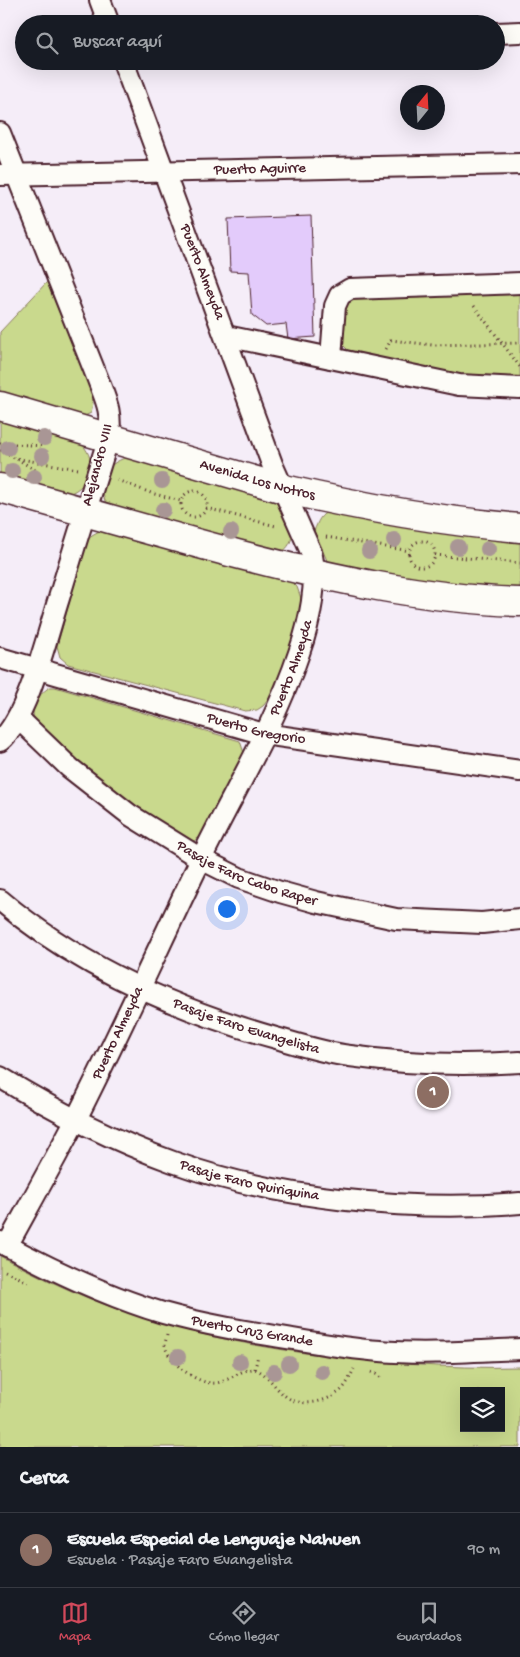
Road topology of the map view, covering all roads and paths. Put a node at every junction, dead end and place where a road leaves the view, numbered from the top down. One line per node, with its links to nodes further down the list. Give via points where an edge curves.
1 (100, 0): 2 (street)
2 (106, 15)
3 (520, 32): 4 (street)
4 (505, 33)
5 (126, 70): 8 (street, Puerto Almeyda)
6 (0, 133): 9 (street, Alejandro VIII)
7 (520, 164): 8 (street, Puerto Aguirre)
8 (164, 172): 9 (street, Puerto Aguirre); 12 (street, Puerto Almeyda)
9 (8, 175): 20 (street, Alejandro VIII, via 109,410)
10 (520, 283): 11 (street)
11 (459, 286): 14 (path); 15 (street, via 350,289 340,295 335,306)
12 (226, 336): 15 (street); 22 (street, Puerto Almeyda, via 272,464)
13 (520, 343): 14 (path)
14 (502, 344): 16 (path, via 432,345 391,340); 17 (path)
15 (331, 358): 16 (street)
16 (374, 368): 18 (street, via 459,385)
17 (520, 368)
18 (520, 388)
19 (0, 406): 20 (main road, Avenida Los Notros)
20 (108, 437): 22 (main road, Avenida Los Notros); 24 (street, Alejandro VIII)
21 (0, 488): 24 (main road)
22 (284, 488): 25 (main road, Avenida Los Notros, via 410,514); 28 (street, Puerto Almeyda, via 311,552)
23 (187, 493): 23 (path, via 181,501 182,511 191,517 203,514 205,498 196,491)
24 (85, 512): 28 (main road); 31 (street, Alejandro VIII)
25 (520, 528)
26 (435, 555): 26 (path, via 432,546 423,541 411,547 409,556 416,566 424,567 433,562); 27 (path)
27 (520, 563)
28 (314, 574): 29 (main road, via 460,598); 33 (street, Puerto Almeyda, via 300,652)
29 (520, 602)
30 (0, 658): 31 (street, Puerto Gregorio)
31 (37, 668): 32 (street, Alejandro VIII); 33 (street, Puerto Gregorio)
32 (18, 718): 34 (street, Alejandro VIII); 36 (street, Pasaje Faro Cabo Raper, via 97,790)
33 (264, 734): 35 (street, Puerto Gregorio); 36 (street, Puerto Almeyda)
34 (0, 741)
35 (520, 770)
36 (201, 859): 38 (street, Pasaje Faro Cabo Raper, via 239,878 280,892 387,917 482,923); 39 (street, Puerto Almeyda)
37 (0, 900): 39 (street, Pasaje Faro Evangelista, via 41,932)
38 (520, 919)
39 (139, 988): 40 (street, Pasaje Faro Evangelista, via 219,1021 348,1056 443,1064); 42 (street, Puerto Almeyda)
40 (520, 1062)
41 (0, 1077): 42 (street, Pasaje Faro Quiriquina)
42 (75, 1120): 43 (street, Pasaje Faro Quiriquina, via 174,1162 226,1178 279,1189 390,1203); 44 (street, Puerto Almeyda)
43 (520, 1203)
44 (4, 1244): 45 (street, Puerto Cruz Grande, via 98,1289)
45 (171, 1315): 46 (street, Puerto Cruz Grande, via 261,1334); 46 (path, via 166,1347 176,1364 195,1379 214,1383 244,1370 255,1369 285,1396 297,1402 325,1400 339,1392)
46 (362, 1349): 47 (street, Puerto Cruz Grande, via 443,1353)
47 (520, 1349)

